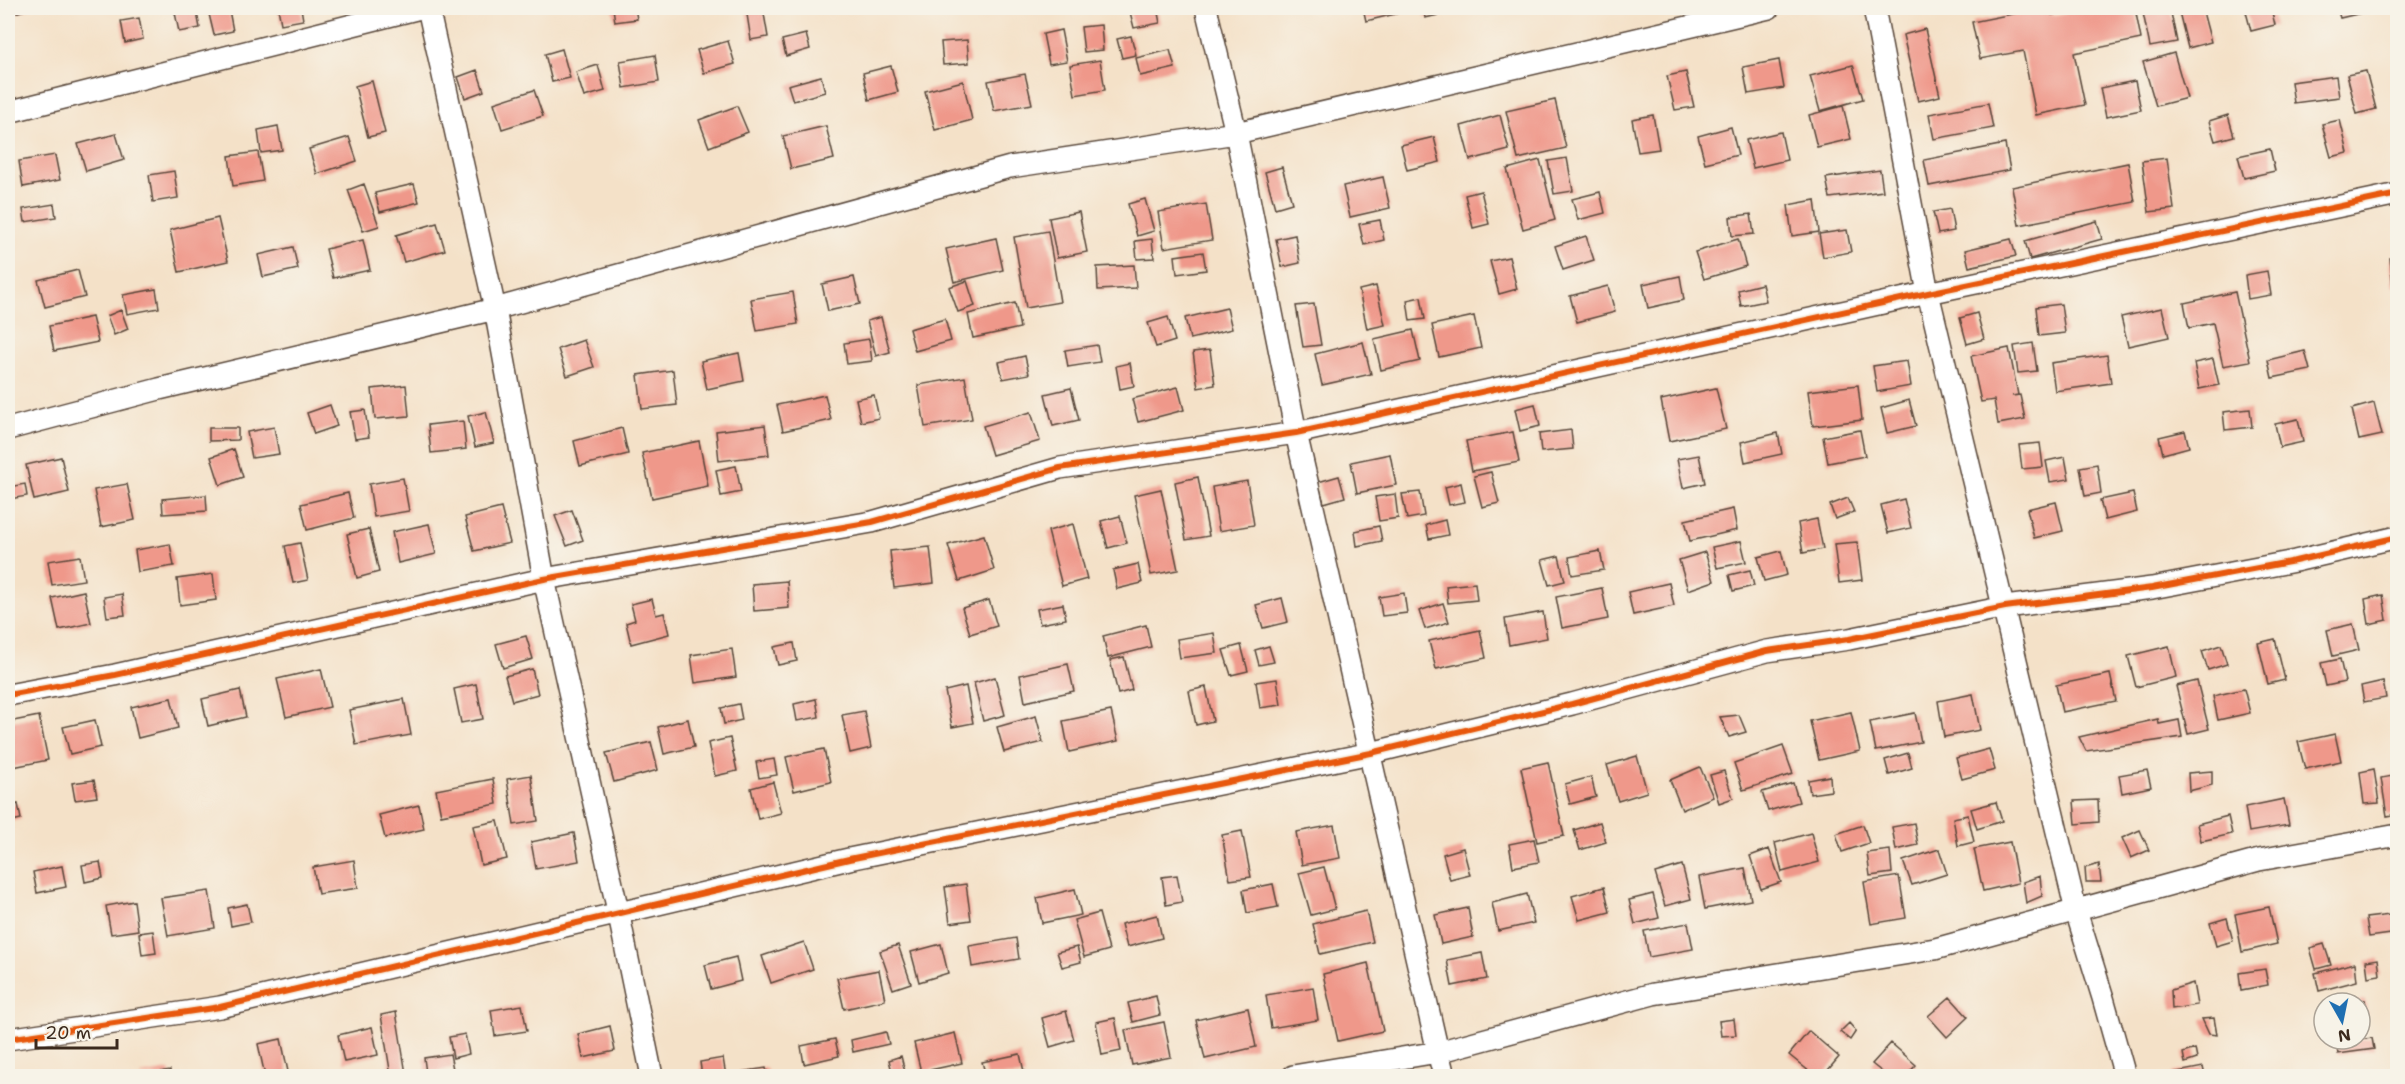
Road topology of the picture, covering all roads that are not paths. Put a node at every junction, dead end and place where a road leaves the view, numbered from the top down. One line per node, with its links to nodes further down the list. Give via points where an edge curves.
1 (420, 8): 6 (street)
2 (428, 8): 10 (street)
3 (1206, 8): 7 (street)
4 (1769, 8): 7 (street)
5 (1874, 8): 9 (street)
6 (8, 112)
7 (1236, 133): 10 (street, via 1010,167); 12 (street)
8 (2397, 194): 9 (street)
9 (1929, 293): 12 (street); 15 (street)
10 (495, 309): 11 (street); 14 (street)
11 (8, 429)
12 (1296, 434): 14 (street, via 1060,468 872,522); 17 (street)
13 (2397, 537): 15 (street, via 2152,588)
14 (544, 579): 16 (street, via 115,675); 19 (street)
15 (2005, 607): 17 (street, via 1849,639 1767,651); 20 (street)
16 (8, 695)
17 (1371, 753): 19 (street, via 849,859); 22 (street)
18 (2397, 835): 20 (street, via 2259,860)
19 (618, 911): 21 (street, via 220,1006); 23 (street)
20 (2076, 911): 22 (street, via 1935,949 1653,994); 26 (street)
21 (8, 1039)
22 (1438, 1052): 24 (street); 25 (street)
23 (652, 1077)
24 (1293, 1077)
25 (1444, 1077)
26 (2125, 1077)

